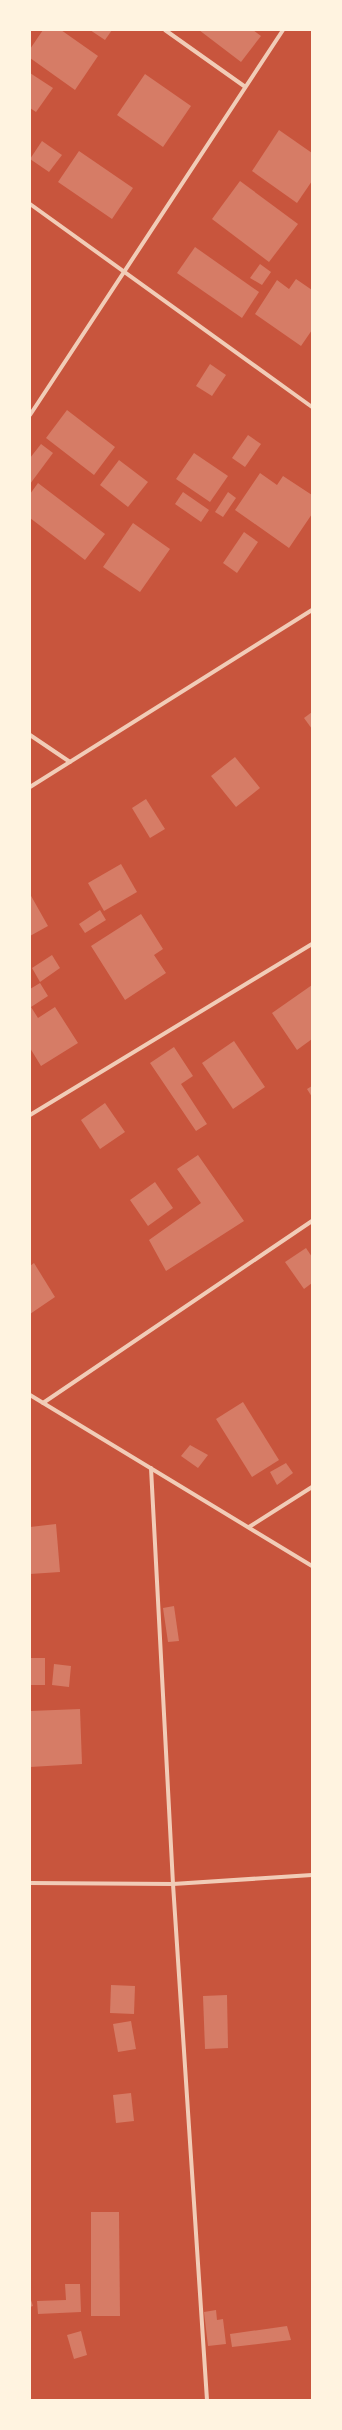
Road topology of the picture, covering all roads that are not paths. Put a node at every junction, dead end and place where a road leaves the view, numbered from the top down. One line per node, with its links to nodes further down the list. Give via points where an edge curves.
1 (165, 30): 3 (street)
2 (283, 30): 3 (street)
3 (244, 86): 5 (street)
4 (30, 204): 5 (street)
5 (124, 272): 6 (street); 7 (street)
6 (312, 407)
7 (30, 415)
8 (312, 610): 10 (street)
9 (30, 735): 10 (street)
10 (70, 762): 11 (street)
11 (30, 787)
12 (312, 944): 13 (street)
13 (30, 1115)
14 (312, 1221): 16 (street)
15 (30, 1395): 16 (street)
16 (43, 1402): 17 (street)
17 (151, 1468): 19 (street); 23 (street)
18 (312, 1487): 19 (street)
19 (249, 1527): 20 (street)
20 (312, 1566)
21 (312, 1875): 23 (street)
22 (30, 1883): 23 (street)
23 (173, 1884): 24 (street)
24 (208, 2400)

